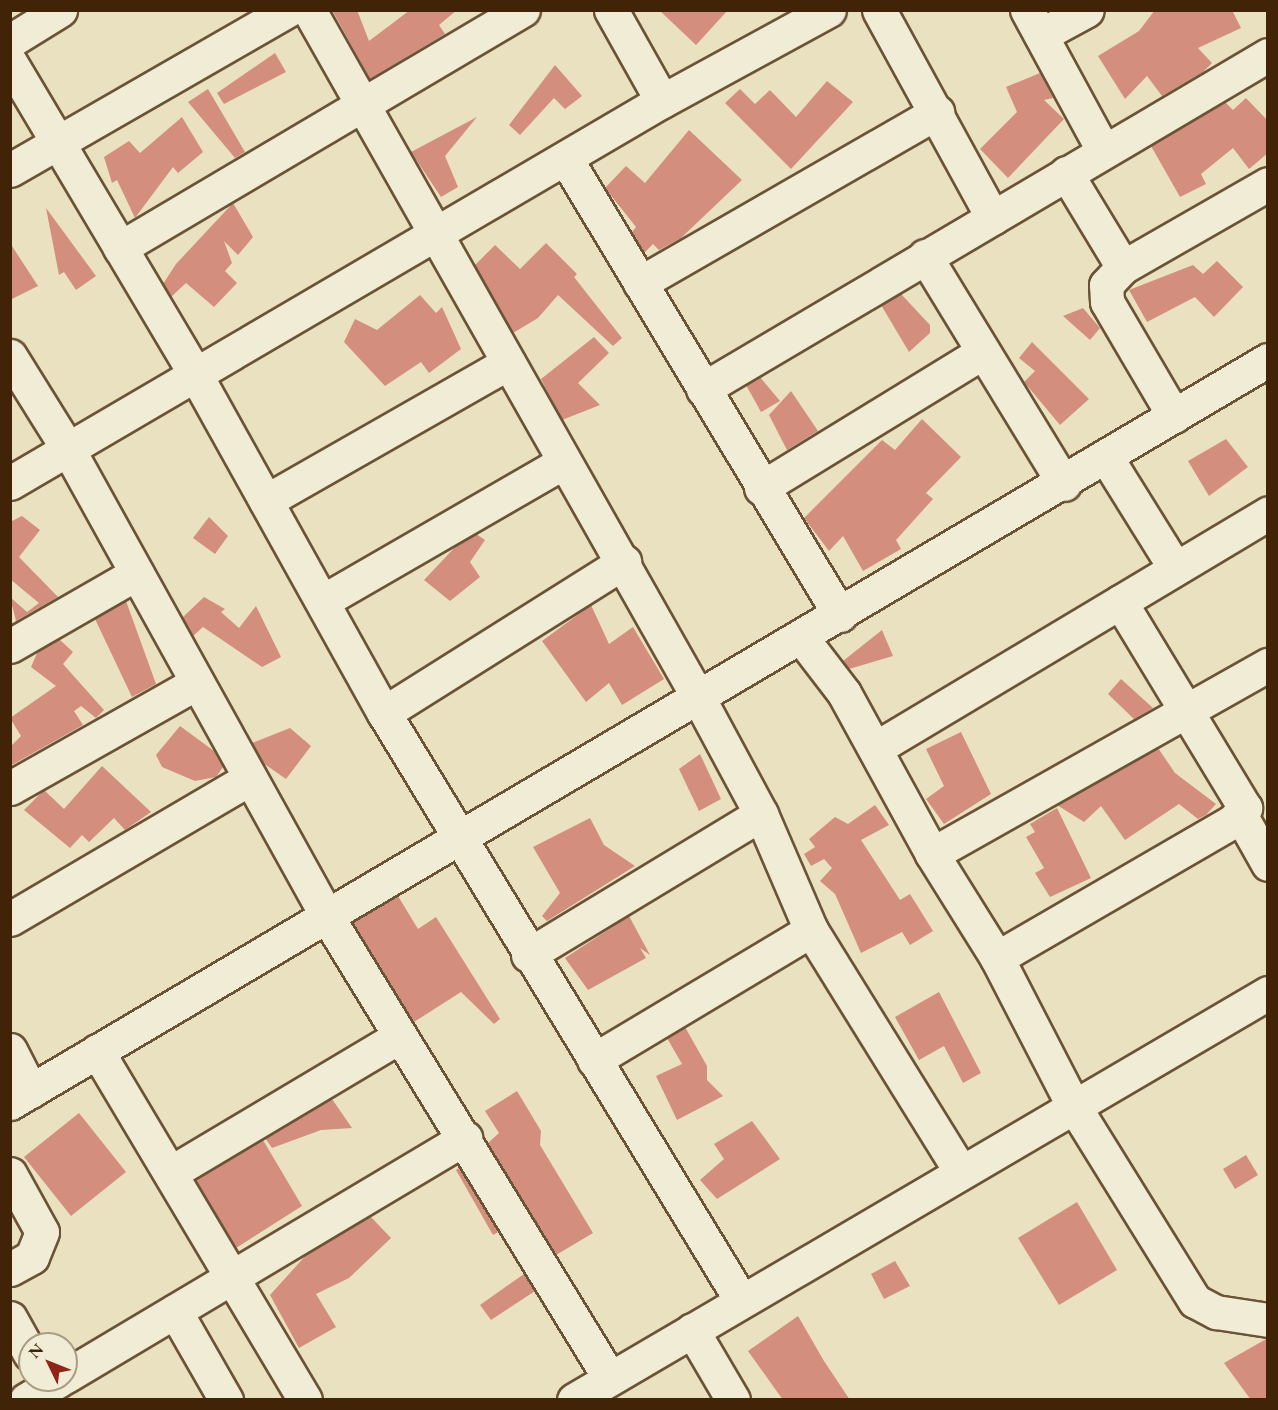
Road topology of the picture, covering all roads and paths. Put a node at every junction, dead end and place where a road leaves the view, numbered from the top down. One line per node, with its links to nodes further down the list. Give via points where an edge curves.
1 (60, 10): 11 (street)
2 (288, 10): 17 (street)
3 (309, 10): 15 (street)
4 (523, 10): 15 (street)
5 (612, 10): 14 (street)
6 (829, 10): 9 (street)
7 (879, 10): 16 (street)
8 (1087, 10): 10 (street)
9 (786, 21): 14 (street)
10 (1034, 23): 18 (street)
11 (10, 41)
12 (1268, 56): 18 (street)
13 (10, 62): 17 (street)
14 (662, 101): 19 (street)
15 (364, 103): 24 (street); 25 (street)
16 (938, 112): 23 (street); 28 (street)
17 (57, 142): 20 (street); 25 (street)
18 (1103, 150): 21 (street)
19 (566, 159): 24 (street); 28 (street)
20 (10, 170)
21 (1066, 173): 23 (street); 27 (street)
22 (1268, 184): 27 (street)
23 (993, 218): 26 (street)
24 (436, 233): 31 (street); 32 (street)
25 (120, 248): 32 (street)
26 (925, 256): 29 (street); 34 (street)
27 (1123, 267): 35 (street, via 1106,285 1107,302)
28 (640, 283): 34 (street)
29 (983, 352): 40 (street); 41 (street)
30 (10, 356): 36 (street)
31 (508, 363): 38 (street); 42 (street)
32 (194, 372): 36 (street); 42 (street)
33 (1263, 372): 35 (street)
34 (702, 389): 41 (street)
35 (1174, 416): 37 (street)
36 (68, 449): 39 (street); 46 (street)
37 (1106, 457): 40 (street); 45 (street)
38 (564, 462): 44 (street); 47 (street)
39 (10, 483)
40 (1064, 484): 49 (street)
41 (760, 488): 49 (street)
42 (266, 501): 47 (street)
43 (1268, 513): 45 (street)
44 (624, 562): 54 (street); 56 (street)
45 (1174, 568): 48 (street)
46 (137, 573): 51 (street); 53 (street)
47 (323, 601): 56 (street)
48 (1120, 602): 55 (street); 57 (street)
49 (840, 615): 50 (street)
50 (801, 637): 54 (street); 57 (street)
51 (10, 646)
52 (1268, 665): 55 (street)
53 (196, 683): 58 (street); 59 (street)
54 (698, 697): 60 (street); 62 (street)
55 (1183, 712): 61 (street, via 1244,800); 63 (street)
56 (384, 713): 62 (street)
57 (876, 748): 63 (street)
58 (249, 779): 65 (street); 66 (street)
59 (10, 788)
60 (761, 814): 67 (street); 68 (street)
61 (1241, 816): 64 (street); 69 (street)
62 (460, 839): 65 (street); 68 (street)
63 (932, 854): 69 (street)
64 (1268, 864)
65 (328, 918): 71 (street); 73 (street)
66 (10, 919)
67 (811, 930): 74 (street); 78 (street)
68 (528, 955): 74 (street)
69 (997, 958): 76 (street)
70 (1268, 993): 76 (street)
71 (400, 1036): 77 (street); 79 (street)
72 (10, 1050): 75 (street)
73 (97, 1051): 75 (street); 79 (street)
74 (594, 1060): 83 (street)
75 (21, 1097)
76 (1072, 1103): 78 (street); 86 (street, via 1195,1301 1216,1312)
77 (465, 1138): 82 (street); 90 (street)
78 (959, 1169): 83 (street)
79 (172, 1172): 82 (street)
80 (10, 1174): 81 (street, via 42,1232 32,1257)
81 (10, 1269)
82 (234, 1278): 84 (street); 92 (street)
83 (741, 1300): 87 (street)
84 (175, 1311): 89 (street); 91 (street)
85 (10, 1318): 88 (street)
86 (1268, 1320)
87 (692, 1330): 90 (street); 94 (street)
88 (18, 1332)
89 (78, 1370)
90 (609, 1377): 93 (street)
91 (226, 1400)
92 (305, 1400)
93 (574, 1400)
94 (733, 1400)

